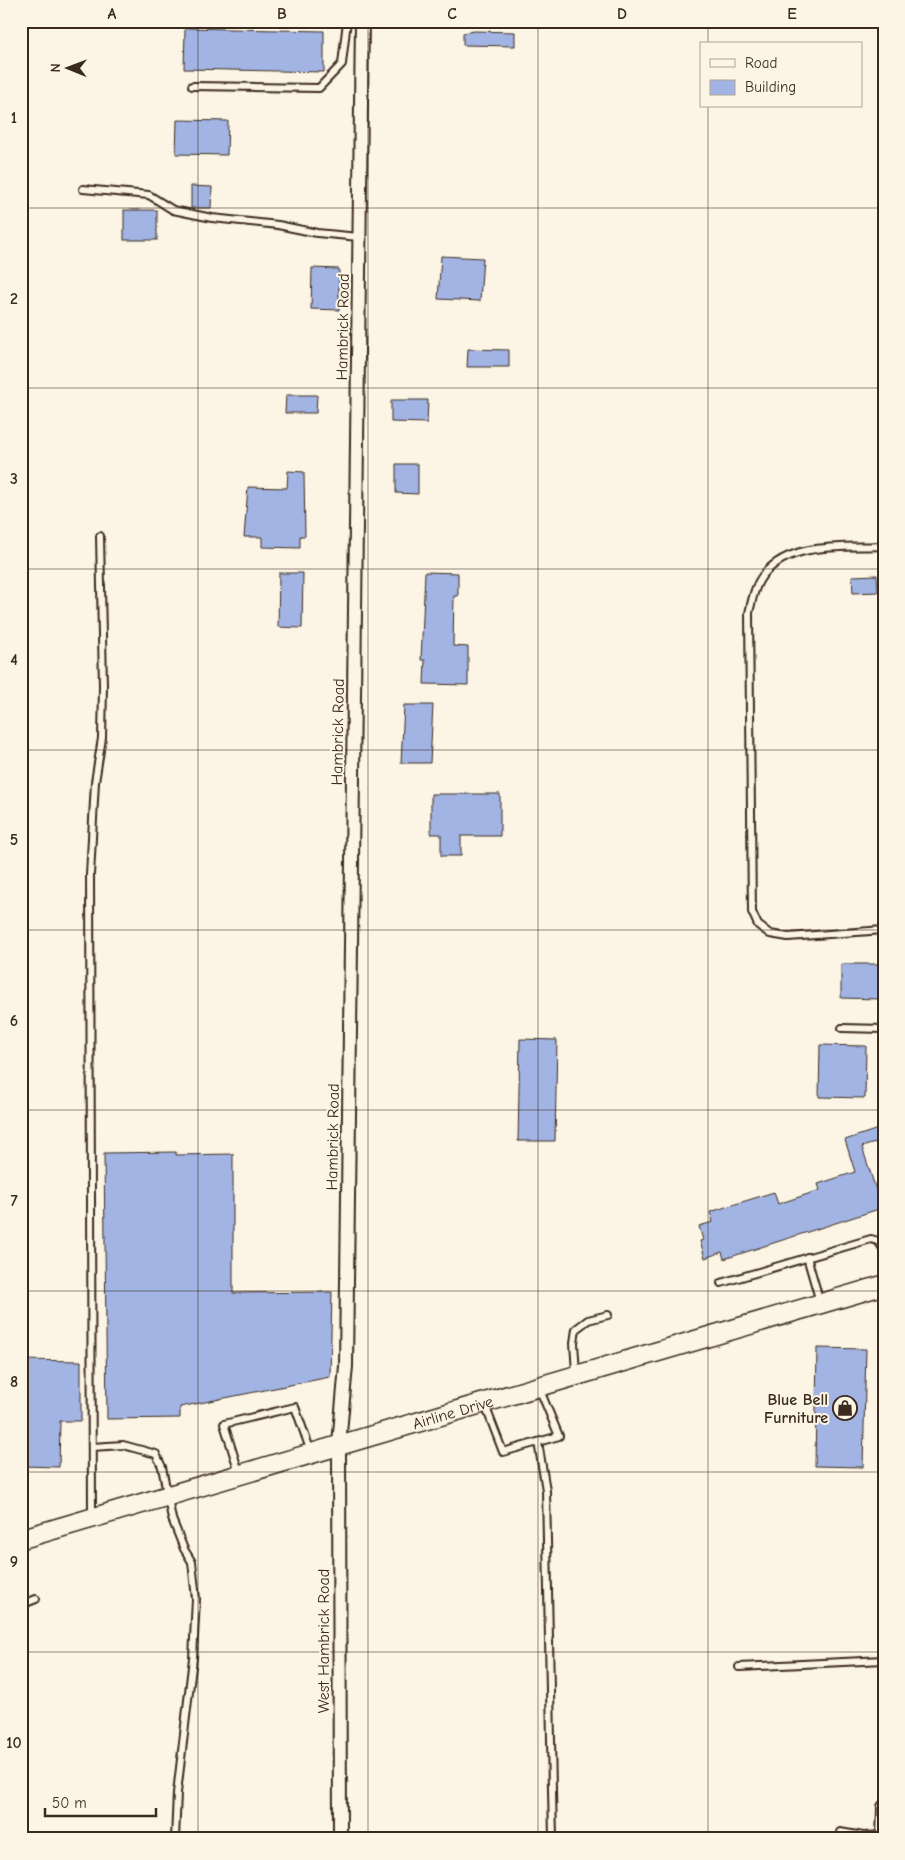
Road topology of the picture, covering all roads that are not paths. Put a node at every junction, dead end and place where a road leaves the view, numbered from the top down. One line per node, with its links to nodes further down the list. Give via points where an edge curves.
1 (348, 21): 3 (lane, via 342,64 319,88)
2 (362, 21): 5 (street, Hambrick Road)
3 (192, 86)
4 (83, 189): 5 (lane, via 149,195 173,210 212,218)
5 (359, 237): 21 (street, Hambrick Road, via 346,1366)
6 (100, 536): 22 (lane, via 102,738 95,782 90,875)
7 (884, 546): 8 (lane, via 794,553 763,574 749,613 752,912 758,925 770,934 788,937)
8 (884, 930)
9 (842, 1028): 10 (lane)
10 (884, 1029)
11 (884, 1250): 12 (lane, via 878,1241 871,1239)
12 (807, 1257): 13 (lane); 15 (lane)
13 (721, 1283)
14 (884, 1285): 15 (main road, Airline Drive)
15 (820, 1303): 17 (main road, Airline Drive)
16 (608, 1315): 17 (lane, via 588,1320 576,1328)
17 (576, 1374): 18 (main road, Airline Drive)
18 (538, 1385): 19 (main road, Airline Drive); 20 (lane, via 559,1436)
19 (484, 1401): 20 (lane, via 503,1452); 21 (main road, Airline Drive)
20 (538, 1442): 37 (lane, via 546,1490)
21 (339, 1444): 23 (main road, Airline Drive); 36 (street, West Hambrick Road)
22 (92, 1447): 25 (lane, via 123,1445 156,1454 162,1467); 26 (lane)
23 (311, 1452): 24 (main road, Airline Drive); 24 (lane, via 295,1407 224,1424)
24 (240, 1473): 25 (main road, Airline Drive)
25 (166, 1495): 26 (main road, Airline Drive); 35 (lane, via 172,1519 192,1562 196,1599)
26 (92, 1517): 27 (main road, Airline Drive)
27 (21, 1539)
28 (36, 1600): 29 (lane)
29 (21, 1605)
30 (884, 1660): 31 (lane)
31 (739, 1667)
32 (884, 1807): 34 (street)
33 (840, 1832): 34 (lane)
34 (883, 1836)
35 (175, 1839)
36 (340, 1839)
37 (553, 1839)

